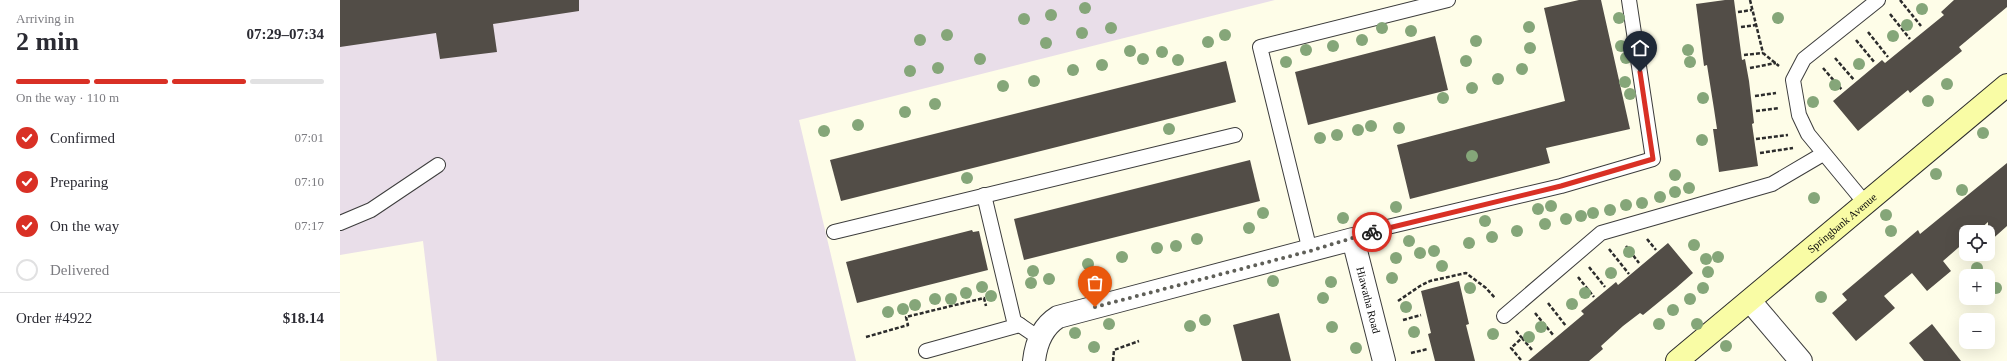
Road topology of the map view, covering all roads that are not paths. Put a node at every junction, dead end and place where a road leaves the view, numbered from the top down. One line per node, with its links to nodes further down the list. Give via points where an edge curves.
1 (1448, 0): 13 (lane, via 1260,47)
2 (1629, 0): 12 (lane, via 1653,159 1561,186 1380,229)
3 (1878, 0): 6 (lane, via 1804,59 1794,80 1799,115)
4 (2007, 85): 9 (main road, Springbank Avenue)
5 (1235, 135): 8 (lane)
6 (1820, 150): 9 (lane); 15 (lane, via 1772,184 1601,232)
7 (438, 165): 10 (lane, via 371,210)
8 (984, 195): 11 (lane); 16 (lane, via 1014,320)
9 (1864, 203): 14 (main road, Springbank Avenue)
10 (340, 223)
11 (834, 232)
12 (1353, 239): 13 (street); 20 (street, Hiawatha Road)
13 (1310, 251): 17 (street, via 1064,315 1051,321)
14 (1750, 301): 21 (main road, Springbank Avenue); 22 (street)
15 (1506, 314)
16 (1020, 324): 17 (lane); 18 (lane)
17 (1039, 338): 19 (street)
18 (926, 350)
19 (1034, 361)
20 (1384, 361)
21 (1677, 361)
22 (1801, 361)

